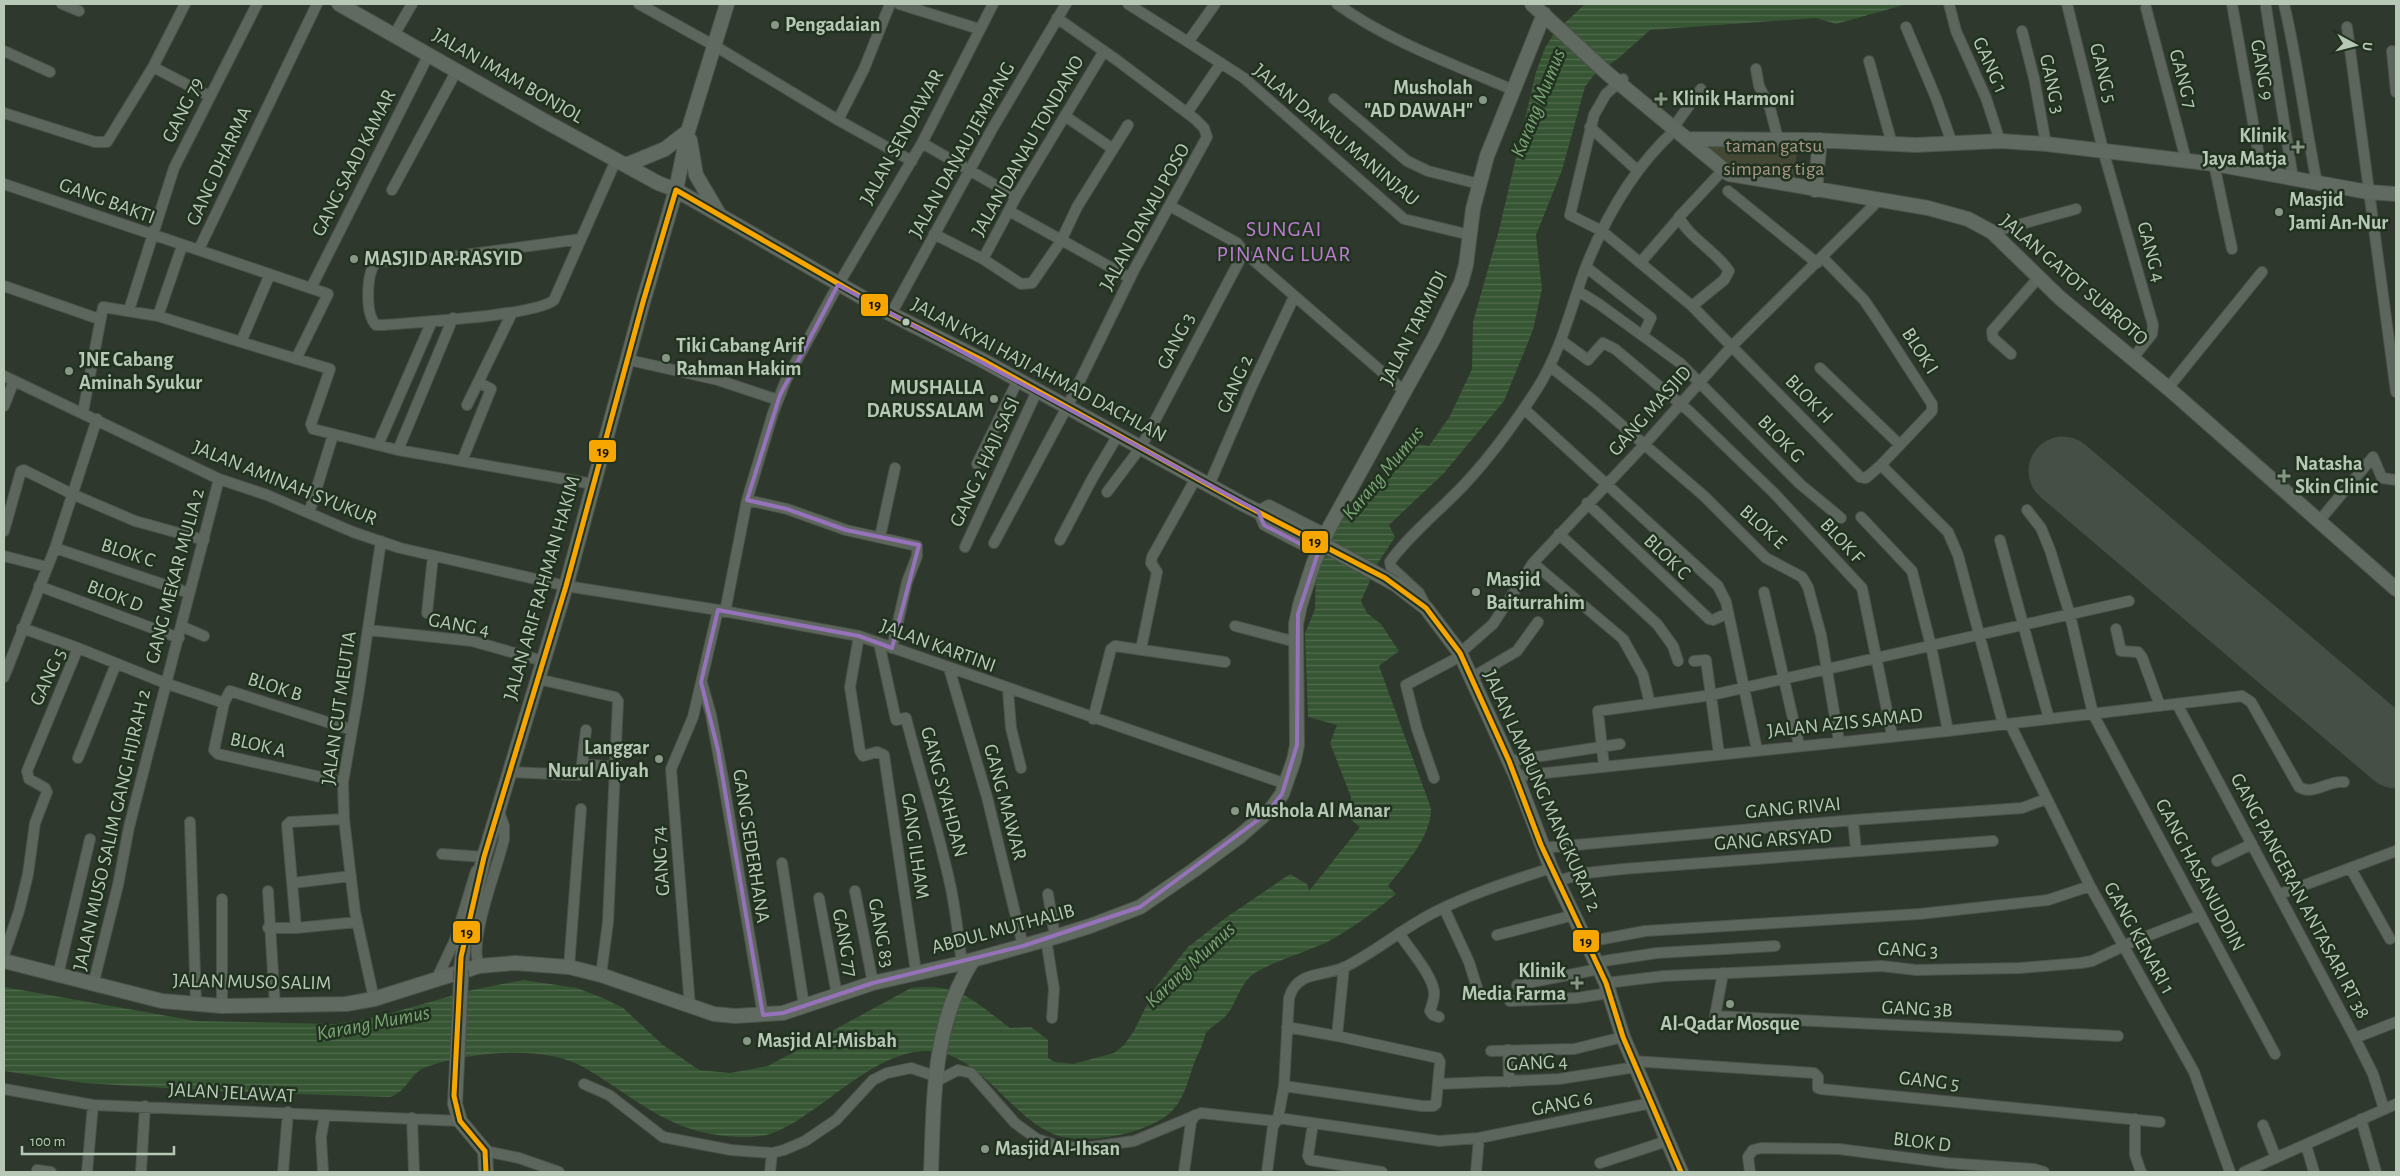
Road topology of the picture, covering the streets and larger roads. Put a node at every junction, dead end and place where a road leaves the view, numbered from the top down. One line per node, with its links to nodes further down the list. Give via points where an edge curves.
1 (62, 4): 23 (street)
2 (185, 4): 39 (street)
3 (257, 4): 47 (street, GANG 79)
4 (317, 4): 100 (street, GANG DHARMA)
5 (412, 4): 30 (street)
6 (639, 4): 32 (street)
7 (726, 4): 32 (street, JALAN ARIF RAHMAN HAKIM)
8 (890, 4): 52 (street, via 864,69)
9 (899, 4): 28 (street)
10 (993, 4): 28 (street, JALAN SENDAWAR)
11 (1066, 4): 25 (street, JALAN DANAU JEMPANG)
12 (1128, 4): 31 (street)
13 (1215, 4): 31 (street)
14 (1337, 4): 45 (street, via 1410,46)
15 (1532, 4): 24 (street, JALAN GATOT SUBROTO)
16 (1948, 4): 60 (street, GANG 1)
17 (2067, 4): 66 (street, GANG 5)
18 (2232, 4): 74 (street, GANG 9)
19 (2284, 4): 76 (street)
20 (346, 5): 30 (street, JALAN IMAM BONJOL)
21 (2266, 7): 75 (street)
22 (2146, 8): 67 (street, GANG 7)
23 (79, 11)
24 (1549, 12): 43 (street, JALAN GATOT SUBROTO); 45 (street, JALAN TARMIDI)
25 (1057, 18): 34 (street, JALAN DANAU POSO); 71 (street, JALAN DANAU JEMPANG)
26 (1906, 27): 62 (street)
27 (2347, 28): 83 (street)
28 (979, 30): 61 (street, JALAN SENDAWAR)
29 (2022, 31): 64 (street, GANG 3)
30 (394, 35): 36 (street, JALAN IMAM BONJOL)
31 (1188, 42): 38 (street, JALAN DANAU MANINJAU)
32 (715, 46): 52 (street); 56 (street, JALAN ARIF RAHMAN HAKIM)
33 (4, 51): 42 (street)
34 (1104, 51): 50 (street, JALAN DANAU POSO); 51 (street, JALAN DANAU TONDANO)
35 (2392, 51): 46 (street)
36 (428, 54): 41 (street, JALAN IMAM BONJOL); 113 (street, GANG SAAD KAMAR)
37 (1869, 61): 63 (street)
38 (1220, 63): 50 (street); 95 (street, JALAN DANAU MANINJAU, via 1244,78 1404,219)
39 (154, 67): 47 (street); 49 (street, via 107,142 95,142)
40 (1756, 69): 58 (street)
41 (457, 70): 69 (street, JALAN IMAM BONJOL); 79 (street)
42 (50, 72)
43 (1617, 77): 54 (street, JALAN GATOT SUBROTO); 55 (street)
44 (1701, 89): 54 (street)
45 (1513, 90): 78 (street, JALAN TARMIDI, via 1491,143)
46 (2396, 92)
47 (209, 96): 96 (street, GANG 79, via 174,168)
48 (1334, 99): 78 (street, via 1408,161 1428,171)
49 (4, 113)
50 (1186, 113): 87 (street, JALAN DANAU POSO, via 1204,128 1206,141)
51 (1064, 116): 65 (street); 85 (street, JALAN DANAU TONDANO)
52 (838, 120): 68 (street)
53 (1128, 125): 65 (street)
54 (1671, 126): 57 (street, JALAN GATOT SUBROTO); 73 (street)
55 (1590, 127): 73 (street); 92 (street, BLOK H, via 1570,215)
56 (689, 129): 69 (street, via 665,150); 80 (street, JALAN ARIF RAHMAN HAKIM); 90 (street, via 696,175)
57 (1687, 139): 58 (street); 72 (street, JALAN GATOT SUBROTO)
58 (1778, 139): 59 (street)
59 (1820, 140): 63 (street); 81 (street)
60 (2000, 141): 62 (street); 64 (street)
61 (922, 143): 68 (street, JALAN SENDAWAR); 71 (street)
62 (1952, 143): 63 (street)
63 (1892, 144)
64 (2046, 144): 66 (street)
65 (1113, 149): 98 (street)
66 (2103, 150): 67 (street); 129 (street, GANG 4, via 2153,325 2152,334)
67 (2186, 160): 70 (street)
68 (912, 161): 111 (street, JALAN SENDAWAR)
69 (621, 162): 80 (street, JALAN IMAM BONJOL); 97 (street)
70 (2214, 164): 74 (street); 101 (street)
71 (970, 169): 85 (street); 94 (street, JALAN DANAU JEMPANG)
72 (1723, 170): 81 (street, JALAN GATOT SUBROTO); 91 (street)
73 (1638, 171): 92 (street)
74 (2262, 173): 75 (street)
75 (2293, 179): 76 (street)
76 (2318, 183): 83 (street)
77 (4, 184): 96 (street, GANG BAKTI)
78 (1479, 184): 95 (street, JALAN TARMIDI)
79 (392, 190)
80 (676, 190): 90 (street, JALAN KYAI HAJI AHMAD DACHLAN); 131 (street, JALAN ARIF RAHMAN HAKIM)
81 (1815, 190): 86 (street, JALAN GATOT SUBROTO)
82 (1728, 191): 104 (street, BLOK I)
83 (2368, 192): 84 (street); 142 (street)
84 (2396, 194)
85 (1016, 197): 89 (street, JALAN DANAU TONDANO)
86 (1878, 201): 93 (street, JALAN GATOT SUBROTO, via 1959,216); 104 (street, GANG MASJID)
87 (1170, 206): 102 (street, via 1222,233 1238,243); 110 (street, JALAN DANAU POSO)
88 (2076, 209): 93 (street)
89 (1009, 211): 98 (street); 103 (street, JALAN DANAU TONDANO)
90 (721, 217): 111 (street, JALAN KYAI HAJI AHMAD DACHLAN)
91 (1679, 218): 105 (street); 116 (street, via 1729,271 1724,280)
92 (1602, 231): 105 (street, BLOK H); 106 (street)
93 (1992, 232): 109 (street, JALAN GATOT SUBROTO)
94 (934, 234): 103 (street); 119 (street, JALAN DANAU JEMPANG)
95 (1470, 235): 141 (street, JALAN TARMIDI, via 1461,283)
96 (152, 236): 99 (street, GANG BAKTI); 117 (street, GANG 79)
97 (581, 239): 118 (street, via 554,300 542,307); 123 (street, via 442,258 376,262 370,273 371,320 376,325)
98 (1061, 241): 103 (street, via 1035,281 1026,285); 110 (street)
99 (182, 246): 100 (street, GANG BAKTI); 120 (street)
100 (199, 249): 108 (street, GANG DHARMA)
101 (2232, 249)
102 (1244, 252): 115 (street); 156 (street, GANG 3)
103 (983, 259)
104 (1820, 260): 127 (street, GANG MASJID); 155 (street, BLOK I, via 1864,300 1931,400 1932,411)
105 (1640, 263): 116 (street, BLOK H)
106 (1586, 267): 114 (street); 124 (street, via 1651,318)
107 (2262, 272): 139 (street)
108 (270, 274): 113 (street, GANG DHARMA); 126 (street)
109 (2039, 277): 128 (street, via 1992,331 1993,338); 129 (street, JALAN GATOT SUBROTO)
110 (1130, 278): 147 (street, JALAN DANAU POSO)
111 (838, 284): 119 (street, JALAN KYAI HAJI AHMAD DACHLAN); 143 (street, JALAN SENDAWAR)
112 (4, 286): 122 (street)
113 (311, 288): 130 (street, GANG DHARMA, via 328,294)
114 (1578, 291): 124 (street, BLOK G); 125 (street)
115 (1294, 297): 141 (street); 168 (street, GANG 2, via 1250,388)
116 (1692, 306): 127 (street, BLOK H)
117 (129, 310): 120 (street); 122 (street, via 105,307)
118 (512, 313): 121 (street); 138 (street)
119 (891, 314): 135 (street, JALAN KYAI HAJI AHMAD DACHLAN)
120 (158, 316): 126 (street)
121 (453, 318): 123 (street); 157 (street)
122 (99, 319): 149 (street)
123 (432, 320): 153 (street)
124 (1643, 335): 137 (street, BLOK G)
125 (1562, 341): 132 (street); 144 (street, BLOK F, via 1588,360 1602,344 1607,343)
126 (241, 342): 130 (street)
127 (1732, 346): 137 (street, GANG MASJID); 162 (street, BLOK H)
128 (2010, 354)
129 (2132, 358): 139 (street, JALAN GATOT SUBROTO)
130 (296, 359): 151 (street, via 330,369 311,427)
131 (629, 360): 143 (street, via 718,380); 167 (street, JALAN ARIF RAHMAN HAKIM)
132 (1551, 367): 148 (street); 154 (street, BLOK E)
133 (1820, 368): 155 (street)
134 (4, 376): 136 (street, JALAN AMINAH SYUKUR)
135 (1018, 380): 140 (street, JALAN KYAI HAJI AHMAD DACHLAN); 159 (street)
136 (14, 381): 146 (street); 149 (street, JALAN AMINAH SYUKUR)
137 (1700, 381): 144 (street, GANG MASJID); 177 (street, BLOK G, via 1800,484)
138 (478, 382): 145 (street); 158 (street, via 491,389)
139 (2168, 388): 178 (street, JALAN GATOT SUBROTO)
140 (1037, 391): 147 (street, JALAN KYAI HAJI AHMAD DACHLAN); 188 (street, GANG 2 HAJI SASI)
141 (1404, 391): 180 (street, JALAN TARMIDI)
142 (2396, 392)
143 (778, 400): 171 (street, GANG SEDERHANA)
144 (1681, 404): 154 (street, GANG MASJID); 225 (street, BLOK F, via 1774,492 1862,588)
145 (467, 405)
146 (4, 406)
147 (1068, 407): 152 (street, JALAN KYAI HAJI AHMAD DACHLAN); 187 (street)
148 (1524, 409): 166 (street); 202 (street, via 1468,481 1390,562 1391,567 1420,593)
149 (83, 412): 150 (street, JALAN AMINAH SYUKUR)
150 (97, 419): 164 (street, JALAN AMINAH SYUKUR); 170 (street)
151 (333, 435): 153 (street); 175 (street)
152 (1118, 435): 156 (street, JALAN KYAI HAJI AHMAD DACHLAN); 184 (street)
153 (378, 445): 157 (street)
154 (1644, 445): 166 (street, GANG MASJID); 232 (street, BLOK E, via 1704,496 1766,558 1802,577 1808,587)
155 (1900, 446): 160 (street, BLOK I)
156 (1141, 447): 163 (street, JALAN KYAI HAJI AHMAD DACHLAN); 169 (street)
157 (398, 450): 158 (street)
158 (462, 461): 167 (street)
159 (977, 464)
160 (1880, 465): 162 (street, BLOK I, via 1866,478); 214 (street, GANG KENARI 1, via 1948,532 1958,555)
161 (895, 468): 182 (street)
162 (1860, 477)
163 (1196, 478): 168 (street, JALAN KYAI HAJI AHMAD DACHLAN); 223 (street, via 1151,561 1157,572)
164 (219, 479): 175 (street, JALAN AMINAH SYUKUR); 183 (street, GANG MEKAR MULIA 2)
165 (2396, 480): 178 (street, via 2382,478 2373,457)
166 (1606, 483): 172 (street, GANG MASJID); 205 (street, via 1718,586)
167 (593, 484): 197 (street, JALAN ARIF RAHMAN HAKIM)
168 (1209, 485): 174 (street, JALAN KYAI HAJI AHMAD DACHLAN)
169 (1107, 492)
170 (72, 494): 179 (street, via 21,471); 183 (street, via 135,520); 189 (street)
171 (747, 500): 182 (street, via 787,508 846,530); 203 (street, GANG SEDERHANA)
172 (1587, 503): 181 (street, GANG MASJID); 205 (street, BLOK C, via 1709,619)
173 (2028, 510): 206 (street, GANG HASANUDDIN, via 2046,540)
174 (1258, 512): 180 (street, via 1269,505); 192 (street, via 1264,525); 195 (street, JALAN KYAI HAJI AHMAD DACHLAN, bridge)
175 (309, 513): 186 (street, JALAN AMINAH SYUKUR)
176 (1861, 517): 220 (street, via 1912,571)
177 (1841, 518)
178 (2319, 521): 198 (street, JALAN GATOT SUBROTO)
179 (4, 531)
180 (1326, 534): 192 (street, JALAN TARMIDI)
181 (1558, 534): 193 (street, GANG MASJID); 227 (street, via 1656,624 1673,646)
182 (880, 537): 222 (street, via 914,544 918,548)
183 (204, 540): 200 (street, GANG MEKAR MULIA 2)
184 (1060, 540)
185 (2000, 540): 208 (street)
186 (381, 541): 191 (street, JALAN AMINAH SYUKUR); 213 (street, JALAN CUT MEUTIA)
187 (994, 543)
188 (966, 547)
189 (55, 548): 194 (street); 200 (street, BLOK C)
190 (4, 556): 194 (street)
191 (433, 556): 197 (street, JALAN AMINAH SYUKUR); 204 (street)
192 (1316, 558): 218 (street, ABDUL MUTHALIB, via 1300,605)
193 (1533, 563): 224 (street, GANG MASJID, via 1493,624); 243 (street, via 1622,639 1643,674)
194 (48, 567): 196 (street)
195 (1395, 584): 202 (street, JALAN LAMBUNG MANGKURAT 2)
196 (39, 586): 211 (street); 217 (street, BLOK D)
197 (566, 586): 203 (street, JALAN KARTINI); 226 (street, JALAN ARIF RAHMAN HAKIM)
198 (2396, 588)
199 (1764, 592): 236 (street)
200 (190, 593): 209 (street, GANG MEKAR MULIA 2)
201 (2129, 601): 206 (street)
202 (1426, 608): 224 (street, JALAN LAMBUNG MANGKURAT 2)
203 (722, 611): 216 (street, JALAN KARTINI); 237 (street, GANG SEDERHANA)
204 (427, 613)
205 (1728, 613): 239 (street)
206 (2070, 616): 208 (street); 246 (street, GANG HASANUDDIN)
207 (1538, 622): 234 (street, via 1517,651)
208 (2025, 625): 214 (street); 248 (street)
209 (181, 626): 215 (street); 217 (street, GANG MEKAR MULIA 2)
210 (1235, 626): 218 (street)
211 (22, 628): 221 (street); 233 (street)
212 (2116, 629): 245 (street, via 2121,650 2138,652 2142,656)
213 (368, 630): 226 (street, GANG 4, via 472,641); 250 (street, JALAN CUT MEUTIA)
214 (1980, 635): 220 (street); 249 (street, GANG KENARI 1)
215 (204, 636)
216 (859, 636): 219 (street, JALAN KARTINI); 321 (street, GANG ILHAM, via 850,687 860,751 863,756 877,752 884,755)
217 (179, 638): 238 (street, GANG MEKAR MULIA 2)
218 (1296, 642): 271 (street, ABDUL MUTHALIB, via 1297,745)
219 (879, 643): 222 (street, JALAN KARTINI); 316 (street, GANG SYAHDAN, via 896,720 906,718 946,863 955,922)
220 (1931, 646): 225 (street); 252 (street)
221 (78, 648): 230 (street, GANG 5); 314 (street, GANG 5, via 34,753 28,777 47,792 35,823 28,874)
222 (892, 648): 231 (street, JALAN KARTINI)
223 (1142, 649): 229 (street); 247 (street, via 1117,646 1111,649)
224 (1460, 655): 234 (street, JALAN LAMBUNG MANGKURAT 2); 268 (street, GANG MASJID, via 1406,685)
225 (1876, 660): 232 (street); 253 (street, BLOK F)
226 (543, 661): 235 (street, JALAN ARIF RAHMAN HAKIM)
227 (1678, 661)
228 (1694, 661): 241 (street, via 1706,660)
229 (1225, 662)
230 (116, 664): 238 (street, GANG 5); 260 (street)
231 (949, 668): 240 (street, JALAN KARTINI); 311 (street, GANG MAWAR, via 987,797)
232 (1827, 670): 236 (street); 254 (street, BLOK E)
233 (4, 677)
234 (1471, 678): 261 (street, JALAN LAMBUNG MANGKURAT 2)
235 (538, 679): 264 (street, via 617,699); 266 (street, JALAN ARIF RAHMAN HAKIM)
236 (1784, 679): 239 (street); 257 (street)
237 (702, 681): 338 (street, GANG 74, via 693,717 671,769); 339 (street, GANG SEDERHANA, via 718,750)
238 (165, 683): 242 (street); 327 (street, JALAN MUSO SALIM GANG HIJRAH 2)
239 (1743, 688): 241 (street); 258 (street)
240 (1008, 690): 247 (street, JALAN KARTINI); 265 (street, via 1011,728)
241 (1712, 695): 243 (street); 259 (street)
242 (224, 703): 250 (street, BLOK B, via 227,692 232,691); 269 (street, BLOK A, via 214,750 218,754)
243 (1650, 704): 256 (street, via 1598,711)
244 (2177, 704): 245 (street, JALAN AZIS SAMAD); 270 (street, JALAN AZIS SAMAD, via 2247,698 2299,787 2313,790 2332,782); 280 (street, GANG PANGERAN ANTASARI RT 38)
245 (2160, 706): 246 (street, JALAN AZIS SAMAD)
246 (2093, 714): 248 (street, JALAN AZIS SAMAD); 302 (street, GANG HASANUDDIN)
247 (1093, 718): 271 (street, JALAN KARTINI)
248 (2050, 719): 249 (street, JALAN AZIS SAMAD)
249 (2006, 724): 252 (street, JALAN AZIS SAMAD); 272 (street, GANG KENARI 1)
250 (352, 730): 269 (street, JALAN CUT MEUTIA)
251 (586, 730): 262 (street)
252 (1948, 731): 253 (street, JALAN AZIS SAMAD)
253 (1892, 736): 254 (street, JALAN AZIS SAMAD)
254 (1839, 741): 257 (street, JALAN AZIS SAMAD)
255 (1620, 744): 256 (street)
256 (1603, 745): 261 (street); 263 (street)
257 (1799, 745): 258 (street, JALAN AZIS SAMAD)
258 (1757, 750): 259 (street, JALAN AZIS SAMAD)
259 (1720, 754): 263 (street, JALAN AZIS SAMAD)
260 (78, 758)
261 (1509, 761): 267 (street, JALAN LAMBUNG MANGKURAT 2)
262 (582, 764): 264 (street); 266 (street, via 578,775)
263 (1604, 766): 267 (street, JALAN AZIS SAMAD)
264 (614, 767): 324 (street, via 608,922)
265 (1021, 768)
266 (509, 772): 273 (street, JALAN ARIF RAHMAN HAKIM)
267 (1516, 776): 281 (street, JALAN LAMBUNG MANGKURAT 2)
268 (1434, 778)
269 (343, 782): 275 (street, JALAN CUT MEUTIA)
270 (2344, 782)
271 (1286, 784): 308 (street, ABDUL MUTHALIB, via 1266,814 1202,865 1163,891 1118,916)
272 (2046, 799): 276 (street, GANG RIVAI, via 2022,808); 293 (street, GANG KENARI 1)
273 (498, 809): 287 (street, JALAN ARIF RAHMAN HAKIM); 320 (street, via 504,826 504,839 477,934 475,958)
274 (581, 809): 318 (street)
275 (344, 819): 290 (street, JALAN CUT MEUTIA); 292 (street, via 290,822)
276 (1853, 820): 281 (street, GANG RIVAI); 282 (street)
277 (190, 822): 334 (street)
278 (90, 839): 323 (street)
279 (1993, 841): 282 (street, GANG ARSYAD)
280 (2252, 844): 285 (street); 297 (street, GANG PANGERAN ANTASARI RT 38)
281 (1542, 848): 288 (street, JALAN LAMBUNG MANGKURAT 2)
282 (1856, 851): 291 (street, GANG ARSYAD, via 1615,869)
283 (2396, 852): 289 (street)
284 (442, 854): 287 (street)
285 (2217, 861)
286 (782, 862): 337 (street)
287 (483, 863): 320 (street, JALAN ARIF RAHMAN HAKIM, via 464,941); 325 (street, via 473,875 455,940)
288 (1551, 868): 291 (street, JALAN LAMBUNG MANGKURAT 2); 300 (street)
289 (2351, 869): 297 (street); 309 (street)
290 (351, 876): 292 (street); 303 (street, JALAN CUT MEUTIA)
291 (1557, 881): 301 (street, JALAN LAMBUNG MANGKURAT 2)
292 (292, 883): 305 (street)
293 (2090, 886): 310 (street, via 2048,900 1919,914 1645,930); 313 (street, GANG KENARI 1)
294 (855, 891): 326 (street, GANG 83)
295 (268, 892): 304 (street)
296 (1048, 894): 308 (street)
297 (2280, 894): 347 (street, GANG PANGERAN ANTASARI RT 38)
298 (819, 898): 330 (street, GANG 77)
299 (222, 900): 335 (street)
300 (1444, 908): 306 (street); 331 (street, via 1469,962)
301 (1574, 914): 307 (street); 310 (street, JALAN LAMBUNG MANGKURAT 2)
302 (2201, 915): 313 (street, GANG 3); 350 (street, GANG HASANUDDIN)
303 (357, 922): 305 (street); 332 (street, JALAN CUT MEUTIA)
304 (268, 928): 305 (street); 336 (street)
305 (296, 928)
306 (1399, 933): 319 (street); 340 (street, via 1432,987 1434,996 1430,1011)
307 (1497, 935)
308 (1051, 938): 311 (street, ABDUL MUTHALIB); 341 (street)
309 (2390, 939)
310 (1587, 942): 317 (street, JALAN LAMBUNG MANGKURAT 2)
311 (1023, 946): 316 (street, ABDUL MUTHALIB)
312 (1775, 946): 317 (street, via 1657,953)
313 (2123, 947): 322 (street, GANG 3, via 2092,961 2020,968 1916,970 1882,966); 401 (street, GANG KENARI 1, via 2194,1072)
314 (4, 955)
315 (4, 961): 323 (street, JALAN MUSO SALIM)
316 (968, 962): 321 (street, ABDUL MUTHALIB); 353 (street)
317 (1598, 966): 328 (street); 329 (street, JALAN LAMBUNG MANGKURAT 2)
318 (569, 967): 320 (street, ABDUL MUTHALIB, via 515,963); 324 (street, ABDUL MUTHALIB)
319 (1344, 967): 343 (street, via 1298,981 1289,998); 344 (street)
320 (467, 971): 325 (street, JALAN MUSO SALIM); 371 (street, JALAN ARIF RAHMAN HAKIM, via 454,1096)
321 (916, 972): 326 (street, ABDUL MUTHALIB)
322 (1723, 973): 329 (street, GANG 3, via 1664,976); 345 (street, GANG 3B, via 1715,1016)
323 (58, 975): 327 (street, JALAN MUSO SALIM)
324 (601, 975): 338 (street, ABDUL MUTHALIB)
325 (436, 980): 332 (street, JALAN MUSO SALIM)
326 (873, 983): 330 (street, ABDUL MUTHALIB)
327 (93, 984): 334 (street, JALAN MUSO SALIM, via 162,1001)
328 (1517, 985)
329 (1607, 988): 333 (street, GANG 3, via 1577,998); 346 (street, JALAN LAMBUNG MANGKURAT 2)
330 (837, 994): 337 (street, ABDUL MUTHALIB)
331 (1479, 994)
332 (374, 998): 336 (street, JALAN MUSO SALIM, via 346,1004)
333 (1510, 1001)
334 (196, 1004): 335 (street, JALAN MUSO SALIM)
335 (222, 1006): 336 (street, JALAN MUSO SALIM)
336 (275, 1006)
337 (804, 1006): 339 (street, ABDUL MUTHALIB)
338 (690, 1007): 339 (street, ABDUL MUTHALIB, via 736,1016)
339 (764, 1015)
340 (1439, 1016)
341 (1052, 1018)
342 (2396, 1022): 347 (street)
343 (1287, 1027): 344 (street); 357 (street)
344 (1337, 1036): 356 (street, via 1438,1058)
345 (2118, 1036)
346 (1623, 1037): 348 (street, via 1574,1049); 351 (street, JALAN LAMBUNG MANGKURAT 2)
347 (2355, 1038): 363 (street, GANG PANGERAN ANTASARI RT 38, via 2373,1074)
348 (1508, 1050): 349 (street); 354 (street)
349 (1491, 1051)
350 (2275, 1054)
351 (1634, 1064): 352 (street, GANG 4); 354 (street, GANG 4, via 1582,1077); 359 (street, JALAN LAMBUNG MANGKURAT 2)
352 (1707, 1064): 368 (street, GANG 5, via 1814,1073 1821,1090)
353 (935, 1075): 366 (street, GANG 6, via 958,1070 971,1073 1015,1123 1037,1139 1058,1146 1084,1148 1134,1141); 379 (street, via 911,1068 880,1075 836,1120 805,1141); 392 (street)
354 (1509, 1082): 356 (street, GANG 4)
355 (584, 1084): 379 (street, via 609,1095 664,1137 731,1150)
356 (1439, 1084): 357 (street, via 1437,1102 1430,1107)
357 (1284, 1086): 370 (street)
358 (4, 1089): 361 (street, JALAN JELAWAT)
359 (1651, 1103): 375 (street, GANG 6); 376 (street, JALAN LAMBUNG MANGKURAT 2)
360 (2396, 1104): 363 (street)
361 (93, 1105): 362 (street, JALAN JELAWAT); 384 (street)
362 (144, 1106): 364 (street, JALAN JELAWAT); 385 (street)
363 (2384, 1109): 369 (street)
364 (288, 1112): 365 (street, JALAN JELAWAT); 386 (street)
365 (325, 1115): 367 (street, JALAN JELAWAT); 387 (street, via 321,1137)
366 (1195, 1116): 370 (street, GANG 6, via 1201,1113); 393 (street, via 1191,1122)
367 (412, 1118): 371 (street, JALAN JELAWAT); 388 (street)
368 (2135, 1119): 372 (street, GANG 5); 400 (street, via 2135,1154)
369 (2361, 1119): 377 (street); 404 (street)
370 (1276, 1120): 373 (street, GANG 6); 394 (street)
371 (460, 1121): 378 (street)
372 (2160, 1122)
373 (1312, 1123): 375 (street, GANG 6, via 1425,1140); 395 (street, via 1310,1160)
374 (2263, 1125): 380 (street)
375 (1479, 1138): 396 (street)
376 (1667, 1140): 381 (street); 397 (street, JALAN LAMBUNG MANGKURAT 2)
377 (2306, 1145): 380 (street); 403 (street)
378 (484, 1151): 389 (street); 390 (street, via 519,1158)
379 (772, 1153): 391 (street)
380 (2276, 1158): 402 (street)
381 (1600, 1163)
382 (37, 1170): 383 (street)
383 (51, 1172)
384 (87, 1172)
385 (141, 1172)
386 (283, 1172)
387 (322, 1172)
388 (414, 1172)
389 (486, 1172)
390 (559, 1172)
391 (770, 1172)
392 (931, 1172)
393 (1184, 1172)
394 (1267, 1172)
395 (1382, 1172)
396 (1476, 1172)
397 (1681, 1172)
398 (1750, 1172): 399 (street, BLOK D, via 1748,1156 1753,1150 1796,1148 1839,1149)
399 (2044, 1172)
400 (2141, 1172)
401 (2230, 1172)
402 (2248, 1172)
403 (2314, 1172)
404 (2376, 1172)

